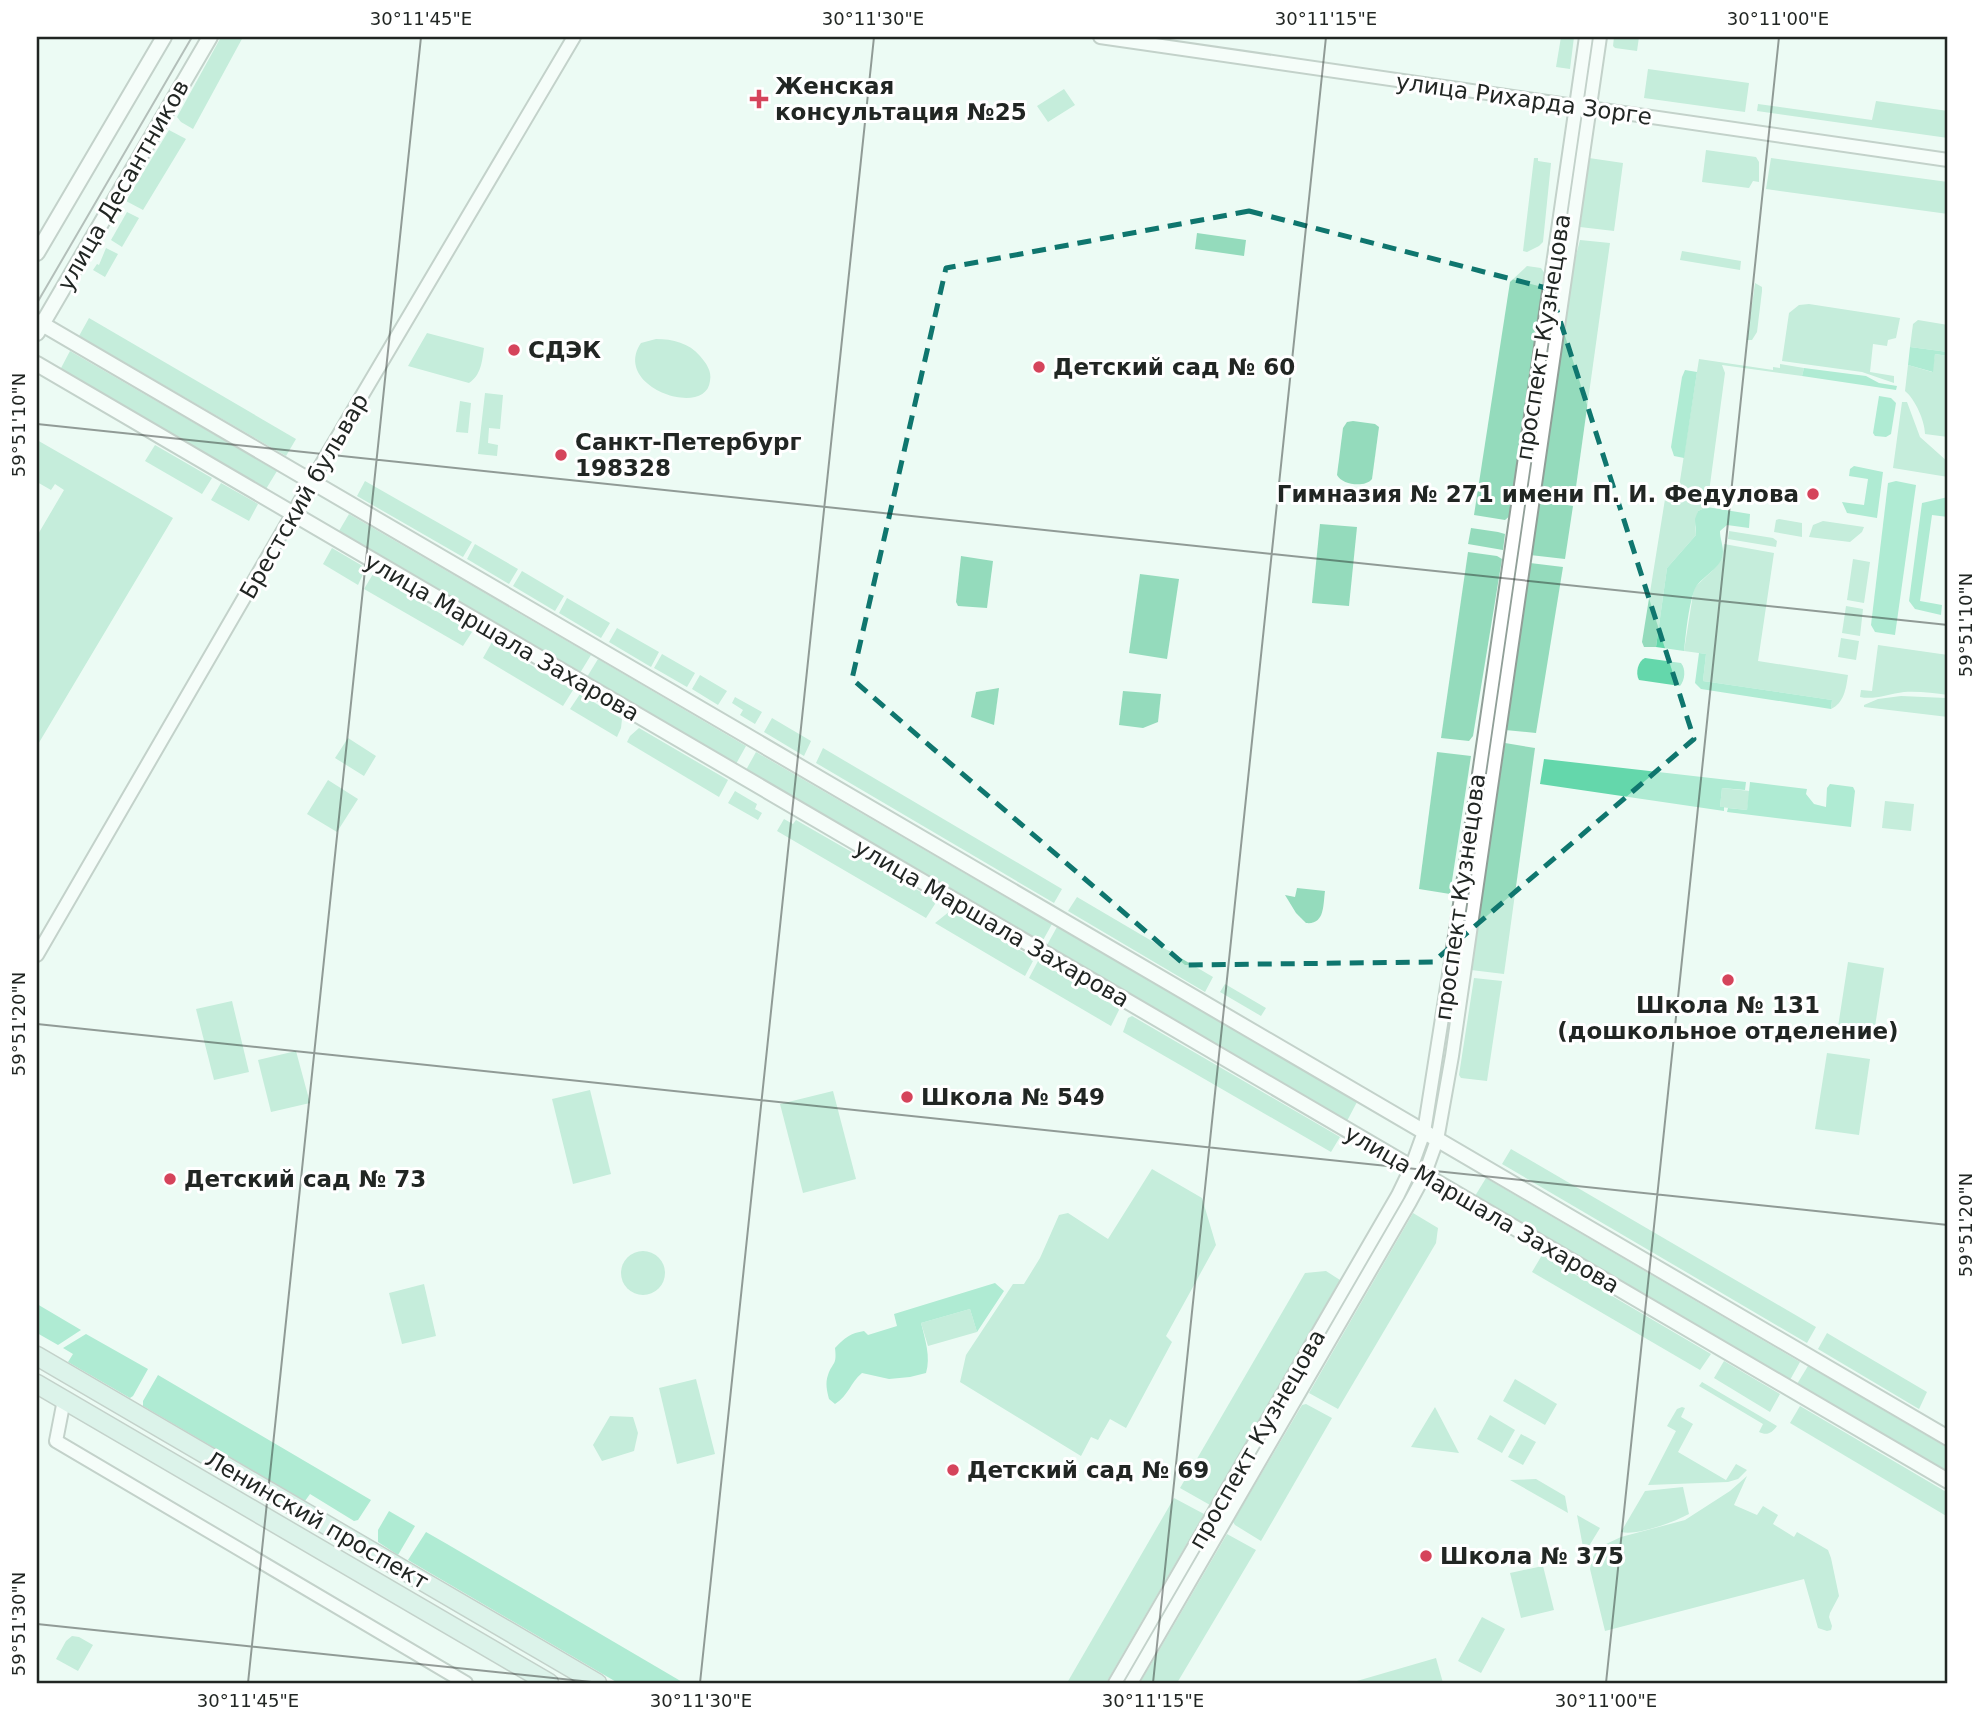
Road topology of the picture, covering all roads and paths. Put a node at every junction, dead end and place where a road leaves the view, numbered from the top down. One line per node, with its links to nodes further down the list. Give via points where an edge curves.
1 (164, 37): 10 (street, улица Десантников)
2 (209, 37): 11 (street, улица Десантников)
3 (573, 37): 13 (street, Брестский бульвар)
4 (1100, 37): 7 (street, улица Рихарда Зорге)
5 (1586, 37): 7 (street, проспект Кузнецова)
6 (1600, 37): 8 (street, проспект Кузнецова)
7 (1576, 107): 8 (street, улица Рихарда Зорге); 16 (street, проспект Кузнецова, via 1461,898)
8 (1590, 109): 9 (street, улица Рихарда Зорге); 16 (street, проспект Кузнецова, via 1452,1056)
9 (1948, 160)
10 (37, 253)
11 (38, 326): 13 (street, улица Маршала Захарова)
12 (37, 364): 14 (street, улица Маршала Захарова)
13 (311, 482): 14 (street, Брестский бульвар); 16 (street, улица Маршала Захарова)
14 (293, 515): 15 (street, Брестский бульвар); 17 (street, улица Маршала Захарова)
15 (37, 955)
16 (1431, 1136): 17 (street, проспект Кузнецова); 21 (street, улица Маршала Захарова)
17 (1418, 1172): 22 (street, улица Маршала Захарова); 26 (street, проспект Кузнецова, via 1398,1195); 27 (street, проспект Кузнецова)
18 (37, 1356): 25 (main road, Ленинский проспект)
19 (37, 1384): 20 (main road, Ленинский проспект)
20 (64, 1400): 23 (street, via 56,1441); 24 (main road, Ленинский проспект)
21 (1948, 1438)
22 (1948, 1481)
23 (466, 1683)
24 (549, 1683)
25 (597, 1683)
26 (1115, 1683)
27 (1131, 1683)

